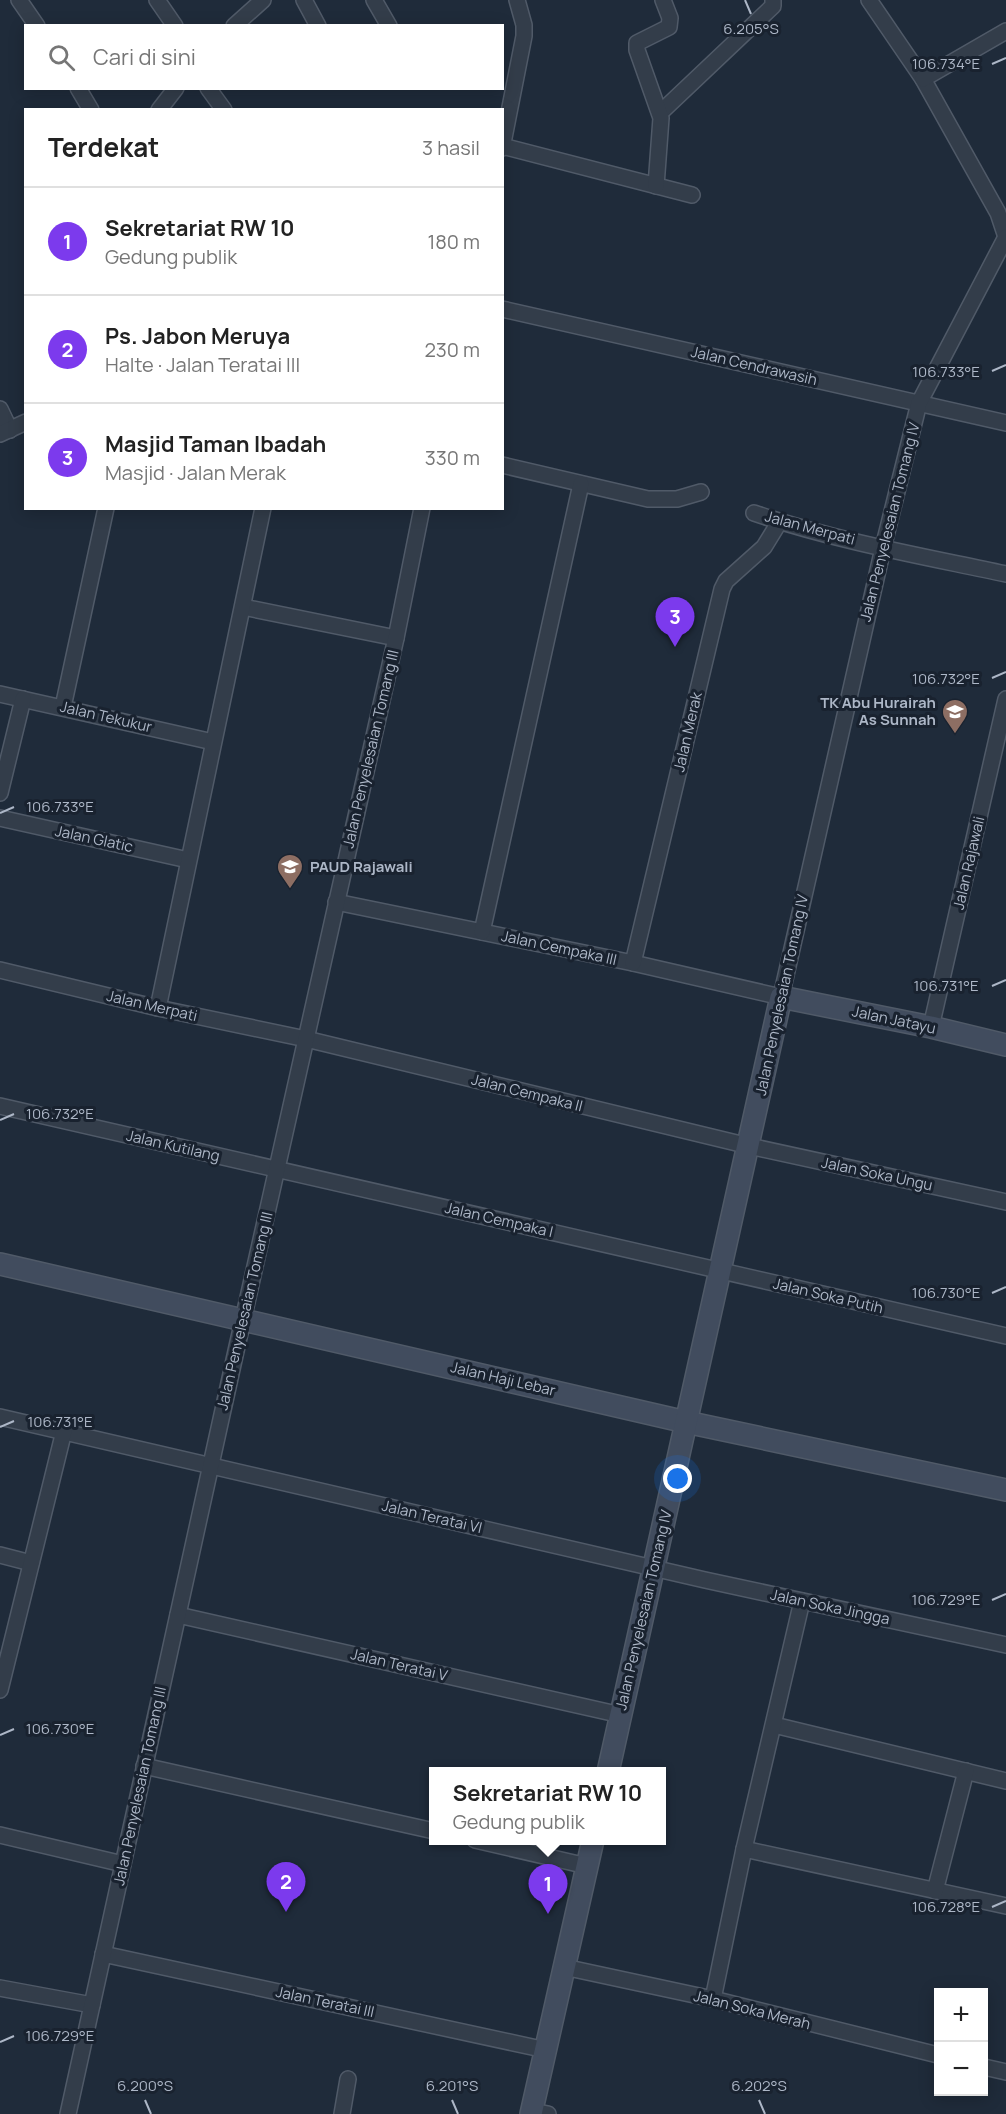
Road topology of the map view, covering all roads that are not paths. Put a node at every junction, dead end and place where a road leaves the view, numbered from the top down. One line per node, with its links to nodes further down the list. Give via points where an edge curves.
1 (19, 0): 10 (street)
2 (158, 0): 11 (street)
3 (263, 0): 12 (street)
4 (304, 0): 13 (street)
5 (374, 0): 14 (street)
6 (517, 0): 24 (street, via 524,36)
7 (663, 0): 23 (street, via 669,27 637,44)
8 (773, 0): 23 (street, via 773,6)
9 (869, 0): 16 (street)
10 (36, 24)
11 (174, 24)
12 (236, 24)
13 (317, 24)
14 (388, 24)
15 (1006, 31): 16 (street)
16 (924, 79): 28 (street)
17 (79, 90): 20 (street)
18 (174, 90): 21 (street)
19 (209, 90): 22 (street)
20 (90, 108)
21 (161, 108)
22 (223, 108)
23 (660, 113): 26 (street)
24 (504, 142)
25 (504, 147): 26 (street)
26 (656, 186): 27 (street)
27 (692, 195)
28 (1002, 211): 29 (street)
29 (1006, 237): 31 (street, Jalan Penyelesaian Tomang IV)
30 (504, 309): 31 (street, Jalan Cendrawasih)
31 (919, 403): 34 (street, Jalan Cendrawasih); 44 (street, Jalan Penyelesaian Tomang IV)
32 (0, 408): 35 (street)
33 (24, 423): 35 (street)
34 (1006, 423)
35 (5, 432)
36 (504, 465): 37 (street)
37 (581, 484): 38 (street, via 648,499 677,499); 57 (street)
38 (701, 492)
39 (106, 510): 51 (street)
40 (263, 510): 46 (street)
41 (422, 510): 47 (street, Jalan Penyelesaian Tomang III)
42 (754, 513): 43 (street, Jalan Merpati)
43 (780, 521): 44 (street, Jalan Merpati); 58 (street, Jalan Merak, via 764,547 722,589)
44 (883, 548): 45 (street, Jalan Merpati); 60 (street, Jalan Penyelesaian Tomang IV)
45 (1006, 574)
46 (243, 607): 47 (street); 52 (street)
47 (396, 638): 56 (street, Jalan Penyelesaian Tomang III)
48 (0, 694): 49 (street, Jalan Tekukur)
49 (23, 699): 51 (street, Jalan Tekukur); 53 (street)
50 (1006, 699): 62 (street, Jalan Rajawali)
51 (63, 707): 52 (street, Jalan Tekukur)
52 (213, 742): 55 (street)
53 (0, 793)
54 (0, 818): 55 (street, Jalan Glatic)
55 (188, 860): 61 (street)
56 (336, 902): 57 (street, Jalan Cempaka III); 63 (street, Jalan Penyelesaian Tomang III)
57 (482, 932): 58 (street, Jalan Cempaka III)
58 (633, 963): 60 (street, Jalan Cempaka III)
59 (0, 970): 61 (street, Jalan Merpati)
60 (781, 997): 62 (street, Jalan Jatayu); 66 (street, Jalan Penyelesaian Tomang IV)
61 (158, 1008): 63 (street, Jalan Merpati)
62 (932, 1028): 64 (street, Jalan Jatayu)
63 (306, 1039): 66 (street, Jalan Cempaka II); 67 (street, Jalan Penyelesaian Tomang III)
64 (1006, 1045)
65 (0, 1106): 67 (street, Jalan Kutilang)
66 (749, 1146): 68 (street, Jalan Soka Ungu); 70 (street, Jalan Penyelesaian Tomang IV)
67 (276, 1169): 70 (street, Jalan Cempaka I); 71 (street, Jalan Penyelesaian Tomang III)
68 (1006, 1202)
69 (0, 1264): 71 (street, Jalan Haji Lebar)
70 (721, 1272): 72 (street, Jalan Soka Putih); 74 (street, Jalan Penyelesaian Tomang IV)
71 (243, 1318): 74 (street, Jalan Haji Lebar); 76 (street, Jalan Penyelesaian Tomang III)
72 (1006, 1336)
73 (0, 1417): 75 (street, Jalan Teratai VI)
74 (686, 1422): 77 (street, Jalan Haji Lebar); 80 (street, Jalan Penyelesaian Tomang IV)
75 (64, 1431): 76 (street, Jalan Teratai VI); 79 (street)
76 (211, 1465): 80 (street, Jalan Teratai VI); 82 (street, Jalan Penyelesaian Tomang III)
77 (1006, 1490)
78 (0, 1555): 79 (street)
79 (32, 1563): 84 (street)
80 (653, 1569): 81 (street, Jalan Soka Jingga); 85 (street, Jalan Penyelesaian Tomang IV)
81 (802, 1601): 83 (street, Jalan Soka Jingga); 86 (street)
82 (178, 1615): 85 (street, Jalan Teratai V); 87 (street, Jalan Penyelesaian Tomang III)
83 (1006, 1645)
84 (0, 1687)
85 (621, 1715): 88 (street, Jalan Penyelesaian Tomang IV)
86 (774, 1725): 89 (street); 95 (street)
87 (144, 1766): 91 (street); 96 (street, Jalan Penyelesaian Tomang III)
88 (609, 1767)
89 (966, 1771): 90 (street); 98 (street)
90 (1006, 1781)
91 (429, 1830)
92 (0, 1835): 96 (street)
93 (497, 1845): 97 (street)
94 (592, 1845): 97 (street)
95 (744, 1849): 98 (street); 103 (street)
96 (123, 1864): 100 (street, Jalan Penyelesaian Tomang III)
97 (587, 1866): 101 (street)
98 (934, 1890): 99 (street)
99 (1006, 1906)
100 (103, 1954): 104 (street, Jalan Penyelesaian Tomang III); 105 (street, Jalan Teratai III)
101 (564, 1967): 103 (street, Jalan Soka Merah); 105 (street)
102 (0, 1988): 104 (street)
103 (713, 2000): 106 (street, Jalan Soka Merah)
104 (92, 2005): 111 (street, Jalan Penyelesaian Tomang III)
105 (546, 2050): 110 (street)
106 (934, 2054)
107 (988, 2068): 108 (street)
108 (1006, 2072)
109 (348, 2079): 112 (street)
110 (537, 2113)
111 (68, 2114)
112 (342, 2114)

